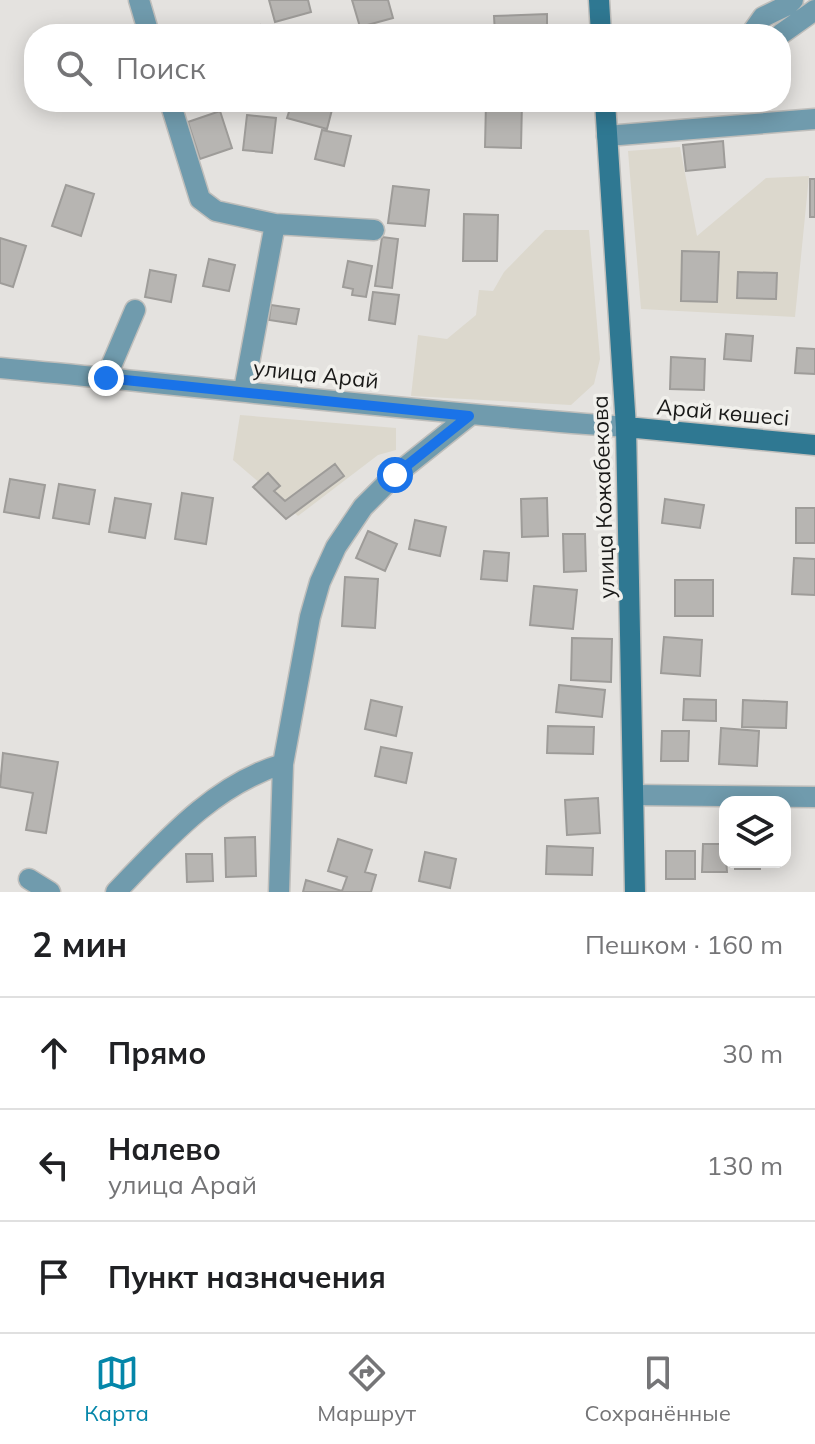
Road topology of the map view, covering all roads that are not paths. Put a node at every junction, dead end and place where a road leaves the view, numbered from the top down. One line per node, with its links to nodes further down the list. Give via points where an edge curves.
1 (139, 0): 5 (street)
2 (599, 0): 6 (main road)
3 (793, 0): 7 (street)
4 (815, 10): 8 (street)
5 (146, 24)
6 (600, 24)
7 (758, 24)
8 (791, 27)
9 (173, 112): 13 (street, via 200,199 216,211)
10 (606, 112): 12 (main road, улица Кожабекова)
11 (815, 119): 12 (street)
12 (607, 136): 20 (main road, улица Кожабекова)
13 (275, 224): 14 (street); 18 (street)
14 (374, 230)
15 (135, 310): 17 (street)
16 (0, 368): 17 (street, улица Арай)
17 (106, 378): 18 (street, улица Арай)
18 (244, 390): 19 (street, улица Арай)
19 (469, 416): 20 (street, улица Арай); 22 (street, via 395,475 363,507 336,547 310,617)
20 (626, 427): 21 (main road, Арай көшесі); 23 (main road, улица Кожабекова)
21 (815, 445)
22 (283, 764): 27 (street, via 222,792); 28 (street)
23 (635, 795): 24 (street); 29 (main road, улица Кожабекова)
24 (815, 797)
25 (29, 879): 26 (street)
26 (50, 892)
27 (116, 892)
28 (279, 892)
29 (635, 892)

